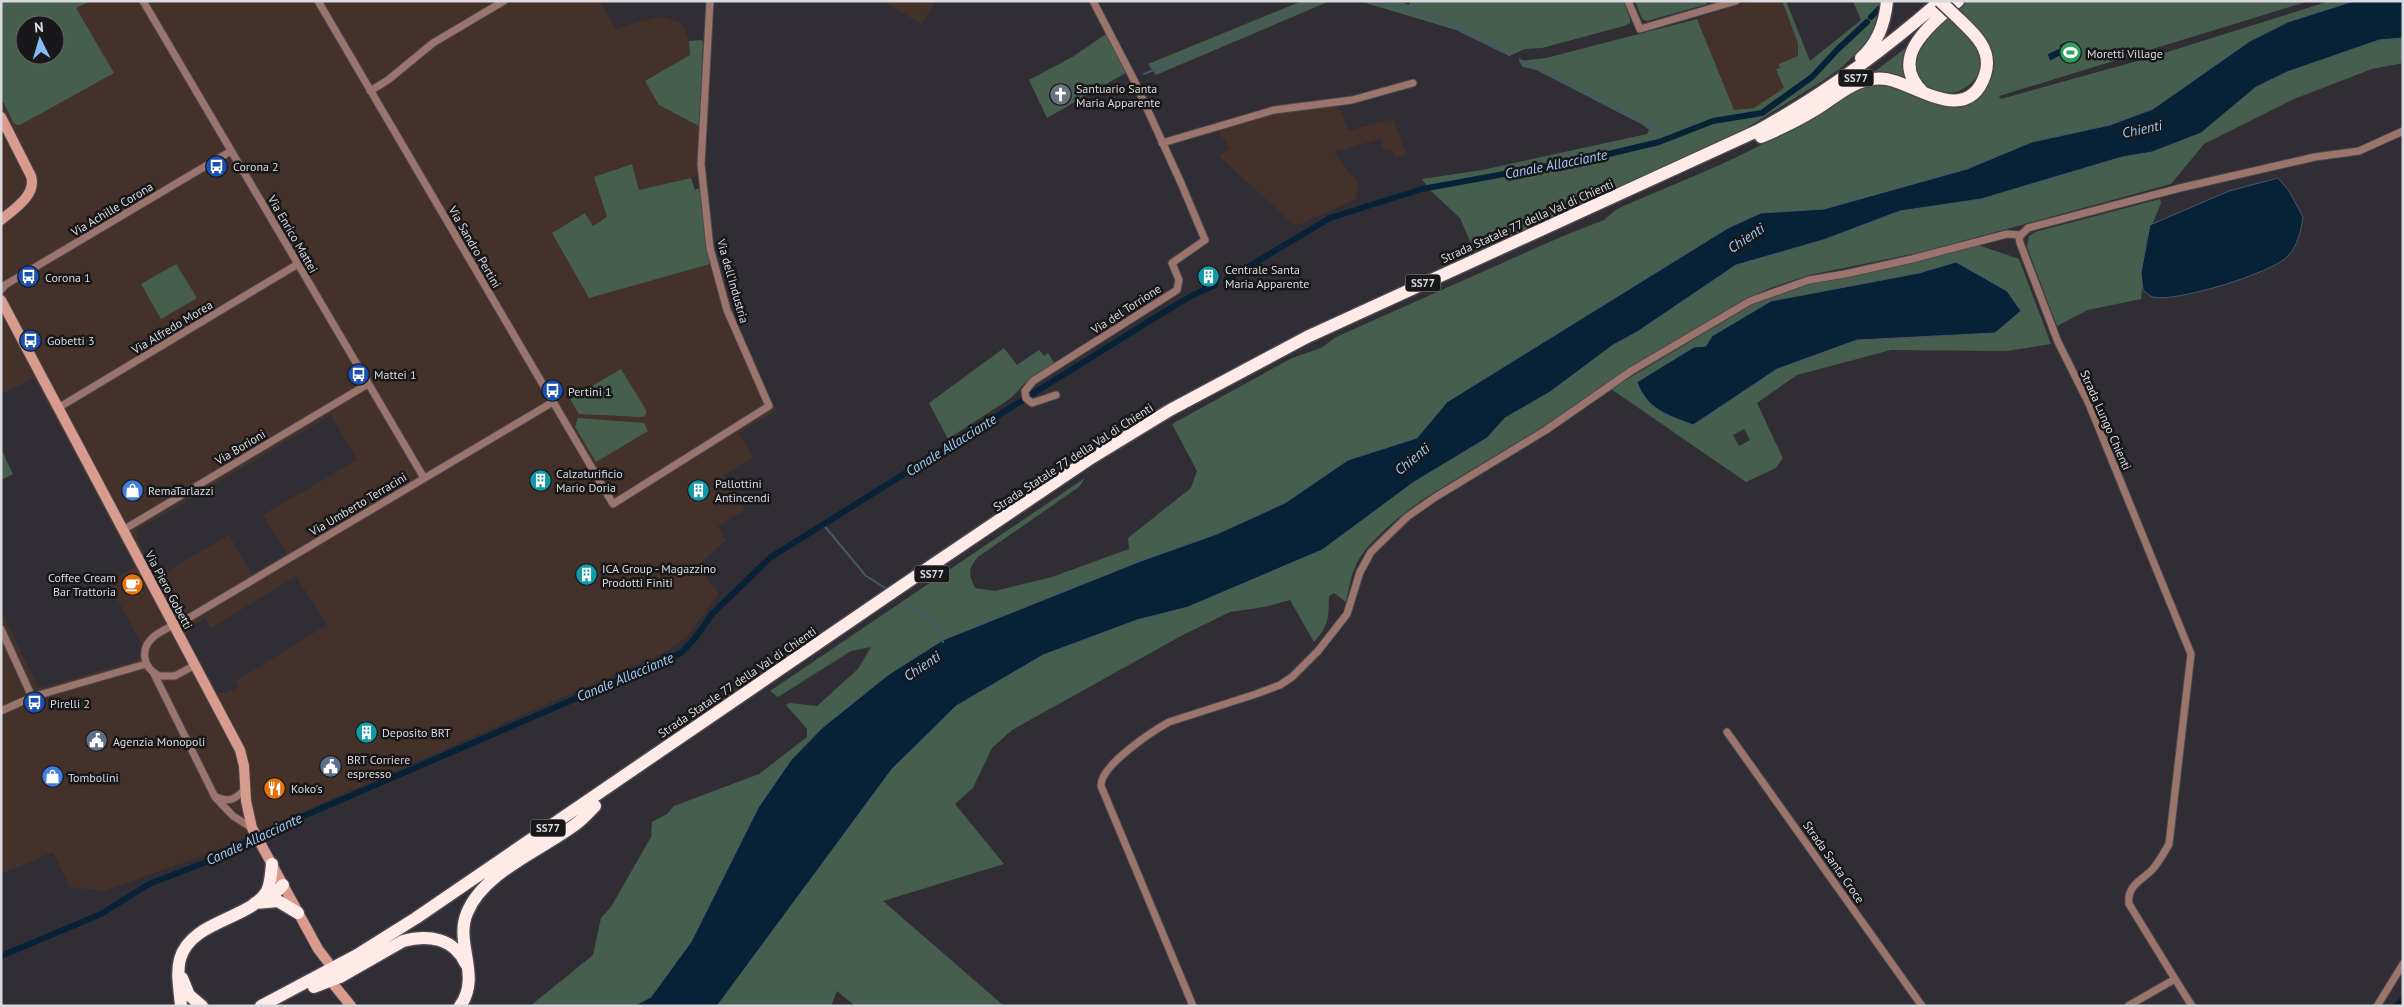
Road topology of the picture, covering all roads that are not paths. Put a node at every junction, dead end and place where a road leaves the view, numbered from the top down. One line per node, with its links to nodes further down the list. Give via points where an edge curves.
1 (143, 1): 19 (street, Via Enrico Mattei)
2 (318, 1): 13 (street, Via Sandro Pertini)
3 (504, 1): 13 (street, via 433,43)
4 (710, 1): 31 (street, Via dell'Industria, via 701,164 710,248 727,310 769,406)
5 (1093, 1): 18 (street, Via del Torrione)
6 (1628, 1): 7 (street, via 1640,29)
7 (1736, 1)
8 (1887, 1): 17 (highway, via 1882,28 1868,52 1840,76 1778,114)
9 (1940, 1): 14 (highway, bridge, via 1977,37 1984,47 1987,61 1983,79 1974,92 1959,100 1941,100); 17 (highway, Strada Statale 77 della Val di Chienti / SS77, via 1852,72)
10 (1951, 1): 17 (highway, Strada Statale 77 della Val di Chienti / SS77, via 1845,86)
11 (1958, 1): 14 (highway, via 1923,34 1912,50 1912,76)
12 (1413, 83): 18 (street, via 1352,100 1274,110)
13 (370, 91): 28 (street, Via Sandro Pertini)
14 (1927, 95): 17 (highway, via 1893,80 1861,82 1787,126)
15 (1, 117): 20 (street, via 32,181 29,194)
16 (2403, 131): 21 (street, via 2359,151 2315,157 2180,188 2028,228)
17 (1759, 134): 39 (highway, Strada Statale 77 della Val di Chienti / SS77, via 1313,342 1198,402 1096,460)
18 (1162, 143): 27 (street, Via del Torrione, via 1204,242 1172,263 1180,287 1033,382 1025,391 1029,402)
19 (231, 151): 22 (street, Via Enrico Mattei); 23 (street, Via Achille Corona)
20 (1, 220)
21 (2020, 235): 55 (street, Strada Lungo Chienti, via 2020,243 2058,342 2089,404 2191,654 2169,844 2128,896 2129,904); 65 (street, via 2008,234 1912,260 1809,280 1750,301 1631,372 1407,517 1370,552 1347,614 1292,677 1256,694 1169,722 1112,765 1104,773 1101,786)
22 (298, 264): 26 (street, Via Enrico Mattei); 29 (street, Via Alfredo Morea)
23 (2, 287)
24 (1, 300): 25 (street, Via Piero Gobetti)
25 (5, 316): 29 (street, Via Piero Gobetti)
26 (368, 384): 30 (street, Via Enrico Mattei); 32 (street, Via Borioni)
27 (1056, 395)
28 (553, 402): 30 (street, Via Umberto Terracini); 31 (street, Via Sandro Pertini)
29 (58, 408): 32 (street, Via Piero Gobetti)
30 (424, 478): 33 (street, Via Umberto Terracini)
31 (612, 504)
32 (123, 530): 33 (street, Via Piero Gobetti)
33 (174, 626): 35 (street, via 148,642); 36 (street, Via Piero Gobetti)
34 (1, 630): 38 (street)
35 (146, 664): 37 (street); 38 (street)
36 (195, 665): 37 (street, via 171,677); 42 (street, Via Piero Gobetti, via 240,750)
37 (152, 672): 43 (street)
38 (32, 697): 40 (street)
39 (739, 701): 44 (highway, Strada Statale 77 della Val di Chienti / SS77); 50 (highway, Strada Statale 77 della Val di Chienti / SS77)
40 (1, 711)
41 (1727, 732): 66 (street, Strada Santa Croce)
42 (245, 788): 43 (street, via 234,800 224,801); 45 (street, Via Piero Gobetti)
43 (215, 797): 45 (street)
44 (596, 806): 54 (highway, via 576,824 491,881 475,896 466,913 464,928); 57 (highway, Strada Statale 77 della Val di Chienti / SS77, via 407,933)
45 (255, 833): 46 (street, Via Piero Gobetti)
46 (272, 864): 47 (street, Via Piero Gobetti); 48 (highway)
47 (283, 886): 48 (highway); 49 (street, Via Piero Gobetti)
48 (263, 898): 49 (highway, via 278,901); 53 (highway, via 200,933 180,958)
49 (298, 913): 51 (street, Via Piero Gobetti)
50 (357, 955): 60 (highway, via 340,960); 61 (highway, Strada Statale 77 della Val di Chienti / SS77)
51 (325, 964)
52 (2403, 964): 69 (street)
53 (179, 969): 58 (highway); 59 (highway, via 190,995)
54 (468, 970): 57 (highway, via 458,951 446,942 435,938 413,938 340,977); 64 (highway, via 467,994)
55 (2175, 979): 67 (street); 68 (street)
56 (336, 984): 63 (street)
57 (314, 987): 62 (highway, Strada Statale 77 della Val di Chienti / SS77)
58 (181, 1006)
59 (202, 1006)
60 (250, 1006)
61 (261, 1006)
62 (278, 1006)
63 (351, 1006)
64 (460, 1006)
65 (1193, 1006)
66 (1922, 1006)
67 (2128, 1006)
68 (2192, 1006)
69 (2377, 1006)

